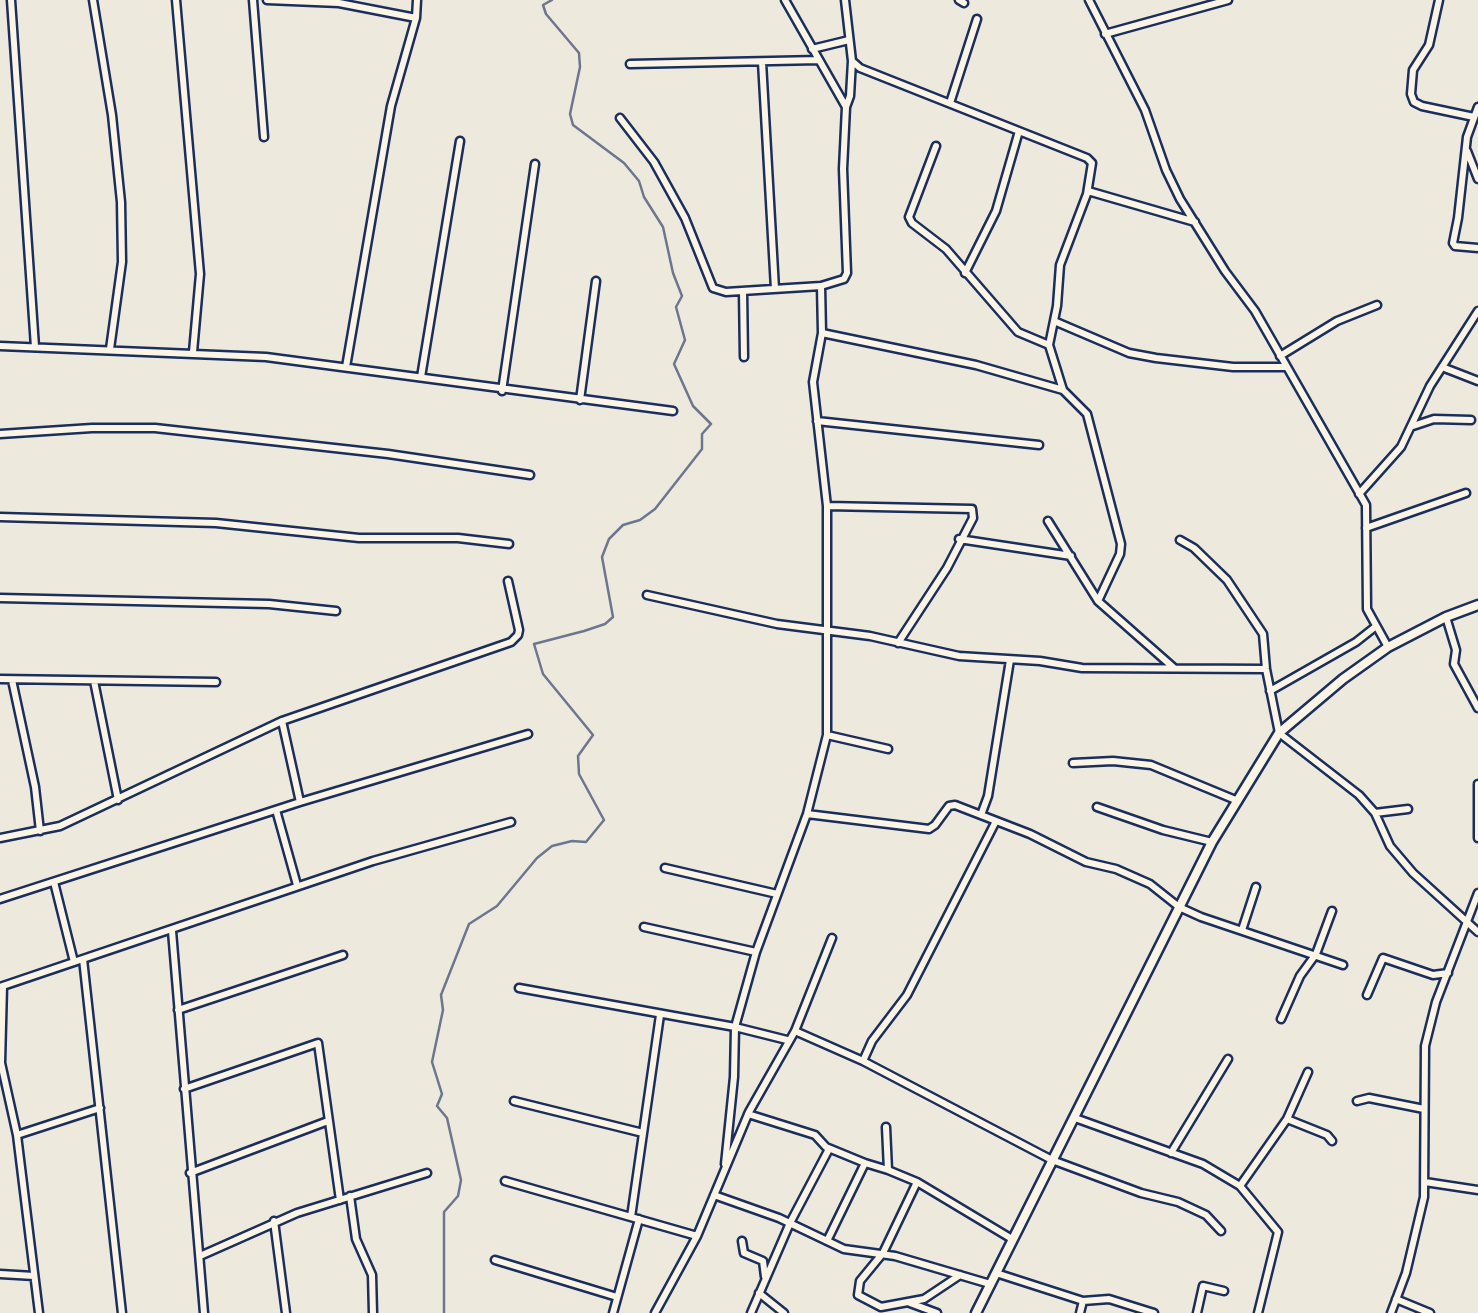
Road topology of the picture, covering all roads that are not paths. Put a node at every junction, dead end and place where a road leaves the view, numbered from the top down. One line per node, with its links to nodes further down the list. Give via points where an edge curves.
1 (11, 0): 48 (street)
2 (93, 0): 49 (street, via 121,202 122,262)
3 (176, 0): 50 (street, via 200,274)
4 (253, 0): 27 (street)
5 (267, 0): 12 (street, via 339,3)
6 (418, 0): 12 (street)
7 (785, 0): 16 (street)
8 (845, 0): 15 (street)
9 (1089, 0): 14 (street)
10 (1228, 0): 14 (street)
11 (1439, 0): 24 (street, via 1429,45 1413,69 1410,94 1422,106)
12 (416, 18): 55 (street, via 391,106)
13 (977, 19): 21 (street)
14 (1105, 34): 34 (street, via 1145,110 1166,170)
15 (849, 40): 16 (street); 18 (street)
16 (813, 49): 17 (street)
17 (819, 60): 19 (street); 22 (street)
18 (852, 61): 21 (street); 22 (street)
19 (762, 62): 20 (street); 39 (street)
20 (630, 64)
21 (950, 103): 26 (street)
22 (846, 107): 38 (street, via 843,169 848,272 844,279)
23 (1478, 107): 24 (street)
24 (1474, 117): 30 (street)
25 (620, 118): 40 (street, via 654,162 685,218 713,288)
26 (1019, 131): 33 (street, via 1090,159); 36 (street, via 996,211)
27 (264, 137)
28 (460, 141): 56 (street)
29 (936, 146): 36 (street, via 909,217)
30 (1465, 148): 32 (street); 35 (street, via 1452,243)
31 (535, 164): 59 (street)
32 (1478, 179)
33 (1088, 191): 34 (street); 44 (street, via 1060,265)
34 (1195, 222): 51 (street)
35 (1478, 248)
36 (965, 272): 46 (street, via 1018,332)
37 (596, 281): 60 (street)
38 (821, 286): 39 (street); 45 (street)
39 (775, 289): 40 (street)
40 (743, 291): 52 (street)
41 (1377, 305): 51 (street, via 1337,321)
42 (1478, 311): 43 (street)
43 (1476, 318): 54 (street)
44 (1054, 321): 46 (street); 53 (street, via 1129,353 1206,366)
45 (822, 333): 58 (street); 63 (street, via 813,382)
46 (1049, 345): 58 (street)
47 (0, 346): 48 (street)
48 (35, 347): 49 (street)
49 (110, 349): 50 (street)
50 (193, 352): 55 (street)
51 (1280, 356): 53 (street)
52 (744, 357)
53 (1286, 367): 68 (street)
54 (1442, 367): 57 (street); 64 (street)
55 (346, 368): 56 (street)
56 (421, 376): 59 (street)
57 (1478, 381)
58 (1063, 390): 81 (street, via 1087,414 1121,544)
59 (502, 391): 60 (street)
60 (580, 400): 61 (street)
61 (673, 411)
62 (1471, 420): 64 (street, via 1434,419)
63 (817, 421): 66 (street); 70 (street)
64 (1413, 426): 68 (street, via 1401,447)
65 (0, 434): 67 (street, via 155,428)
66 (1039, 445)
67 (530, 475)
68 (1359, 494): 73 (street, via 1366,505)
69 (1465, 494): 73 (street)
70 (828, 506): 74 (street, via 972,509 972,518); 86 (street)
71 (0, 517): 76 (street, via 216,523 359,538 458,538)
72 (1048, 521): 77 (street)
73 (1366, 528): 85 (street, via 1367,609)
74 (959, 539): 77 (street); 87 (street, via 941,579)
75 (1180, 540): 91 (street, via 1227,580 1263,634)
76 (509, 544)
77 (1071, 556): 81 (street)
78 (508, 581): 98 (street, via 519,630 511,642)
79 (647, 595): 86 (street)
80 (0, 598): 83 (street, via 268,604)
81 (1098, 601): 90 (street)
82 (1478, 605): 84 (street)
83 (336, 611)
84 (1446, 617): 88 (street); 97 (street, via 1456,650 1454,664)
85 (1375, 627): 88 (street); 96 (street)
86 (827, 631): 87 (street); 101 (street)
87 (898, 643): 89 (street, via 959,656)
88 (1388, 647): 99 (street)
89 (1010, 660): 90 (street, via 1082,668); 113 (street)
90 (1174, 668): 91 (street)
91 (1266, 668): 96 (street)
92 (0, 679): 93 (street)
93 (12, 680): 94 (street); 116 (street)
94 (94, 681): 95 (street); 105 (street)
95 (216, 682)
96 (1270, 691): 99 (street)
97 (1478, 708)
98 (282, 721): 105 (street); 107 (street)
99 (1279, 733): 106 (street); 111 (street, via 1359,795)
100 (528, 734): 107 (street)
101 (827, 735): 102 (street); 112 (street)
102 (888, 748)
103 (1073, 763): 106 (street, via 1151,765)
104 (1478, 784): 118 (street)
105 (118, 800): 116 (street)
106 (1238, 801): 119 (street)
107 (300, 802): 110 (street)
108 (1097, 807): 119 (street)
109 (1408, 809): 111 (street)
110 (276, 810): 121 (street); 122 (street)
111 (1374, 813): 129 (street, via 1390,846)
112 (807, 814): 113 (street, via 929,829 953,805); 125 (street)
113 (981, 815): 114 (street)
114 (996, 821): 127 (street, via 1086,862 1150,884); 152 (street, via 907,995 872,1041)
115 (511, 822): 122 (street, via 431,842)
116 (40, 831): 117 (street)
117 (0, 838)
118 (1478, 838)
119 (1212, 842): 127 (street)
120 (665, 868): 125 (street)
121 (54, 882): 126 (street); 139 (street)
122 (297, 886): 131 (street)
123 (1256, 887): 132 (street)
124 (1478, 893): 129 (street)
125 (776, 894): 135 (street)
126 (0, 899)
127 (1179, 907): 132 (street); 161 (street)
128 (1332, 911): 136 (street)
129 (1466, 925): 133 (street); 141 (street)
130 (644, 927): 135 (street)
131 (172, 930): 138 (street); 145 (street)
132 (1242, 930): 136 (street)
133 (1478, 932)
134 (832, 938): 149 (street)
135 (756, 952): 148 (street)
136 (1315, 954): 140 (street); 147 (street)
137 (343, 955): 145 (street)
138 (83, 960): 139 (street); 158 (street)
139 (74, 962): 142 (street)
140 (1343, 965)
141 (1448, 973): 144 (street, via 1433,975 1382,958); 159 (street, via 1425,1046)
142 (1, 987): 153 (street)
143 (519, 988): 146 (street)
144 (1367, 995)
145 (178, 1010): 155 (street)
146 (660, 1015): 148 (street); 165 (street)
147 (1281, 1020)
148 (735, 1027): 150 (street); 172 (street)
149 (795, 1031): 150 (street); 152 (street)
150 (788, 1040): 160 (street)
151 (1228, 1059): 169 (street)
152 (863, 1062): 170 (street)
153 (1, 1063): 166 (street)
154 (1308, 1072): 162 (street)
155 (184, 1089): 163 (street, via 318,1043); 174 (street)
156 (514, 1101): 165 (street)
157 (1357, 1101): 159 (street, via 1369,1098)
158 (100, 1108): 166 (street); 208 (street)
159 (1424, 1109): 178 (street)
160 (748, 1114): 168 (street, via 815,1135); 172 (street)
161 (1075, 1118): 169 (street); 170 (street)
162 (1287, 1119): 167 (street); 179 (street)
163 (328, 1122): 174 (street); 183 (street)
164 (886, 1128): 173 (street)
165 (643, 1133): 184 (street)
166 (17, 1135): 198 (street)
167 (1332, 1141)
168 (829, 1149): 171 (street); 186 (street)
169 (1171, 1153): 179 (street, via 1203,1164)
170 (1052, 1160): 187 (street, via 1178,1202 1214,1220); 189 (street)
171 (864, 1163): 173 (street); 191 (street)
172 (725, 1164): 181 (street)
173 (888, 1170): 177 (street)
174 (190, 1173): 193 (street)
175 (427, 1173): 182 (street)
176 (505, 1181): 184 (street)
177 (917, 1182): 189 (street); 192 (street)
178 (1425, 1182): 180 (street); 204 (street)
179 (1240, 1186): 221 (street, via 1278,1232)
180 (1478, 1189)
181 (714, 1195): 186 (street); 188 (street)
182 (350, 1196): 183 (street); 211 (street, via 356,1239 372,1275)
183 (340, 1200): 185 (street)
184 (635, 1218): 188 (street); 203 (street)
185 (274, 1221): 193 (street); 210 (street)
186 (790, 1223): 191 (street); 199 (street)
187 (1221, 1231)
188 (697, 1236): 213 (street)
189 (1013, 1239): 195 (street)
190 (742, 1241): 199 (street, via 744,1253 764,1261)
191 (827, 1241): 192 (street, via 844,1249)
192 (883, 1253): 197 (street); 206 (street, via 860,1281 858,1296 881,1307)
193 (200, 1256): 209 (street)
194 (495, 1260): 203 (street)
195 (996, 1273): 200 (street); 205 (street)
196 (0, 1274): 198 (street)
197 (960, 1275): 200 (street); 206 (street, via 924,1299)
198 (34, 1276): 207 (street)
199 (766, 1279): 202 (street)
200 (990, 1284): 217 (street)
201 (1224, 1291): 220 (street, via 1203,1286)
202 (759, 1293): 214 (street); 215 (street)
203 (617, 1297): 212 (street)
204 (1396, 1299): 222 (street); 223 (street)
205 (1083, 1301): 218 (street); 219 (street, via 1109,1298)
206 (908, 1302): 216 (street)
207 (39, 1313)
208 (122, 1313)
209 (204, 1313)
210 (286, 1313)
211 (373, 1313)
212 (613, 1313)
213 (655, 1313)
214 (751, 1313)
215 (784, 1313)
216 (937, 1313)
217 (976, 1313)
218 (1080, 1313)
219 (1154, 1313)
220 (1197, 1313)
221 (1258, 1313)
222 (1391, 1313)
223 (1430, 1313)

